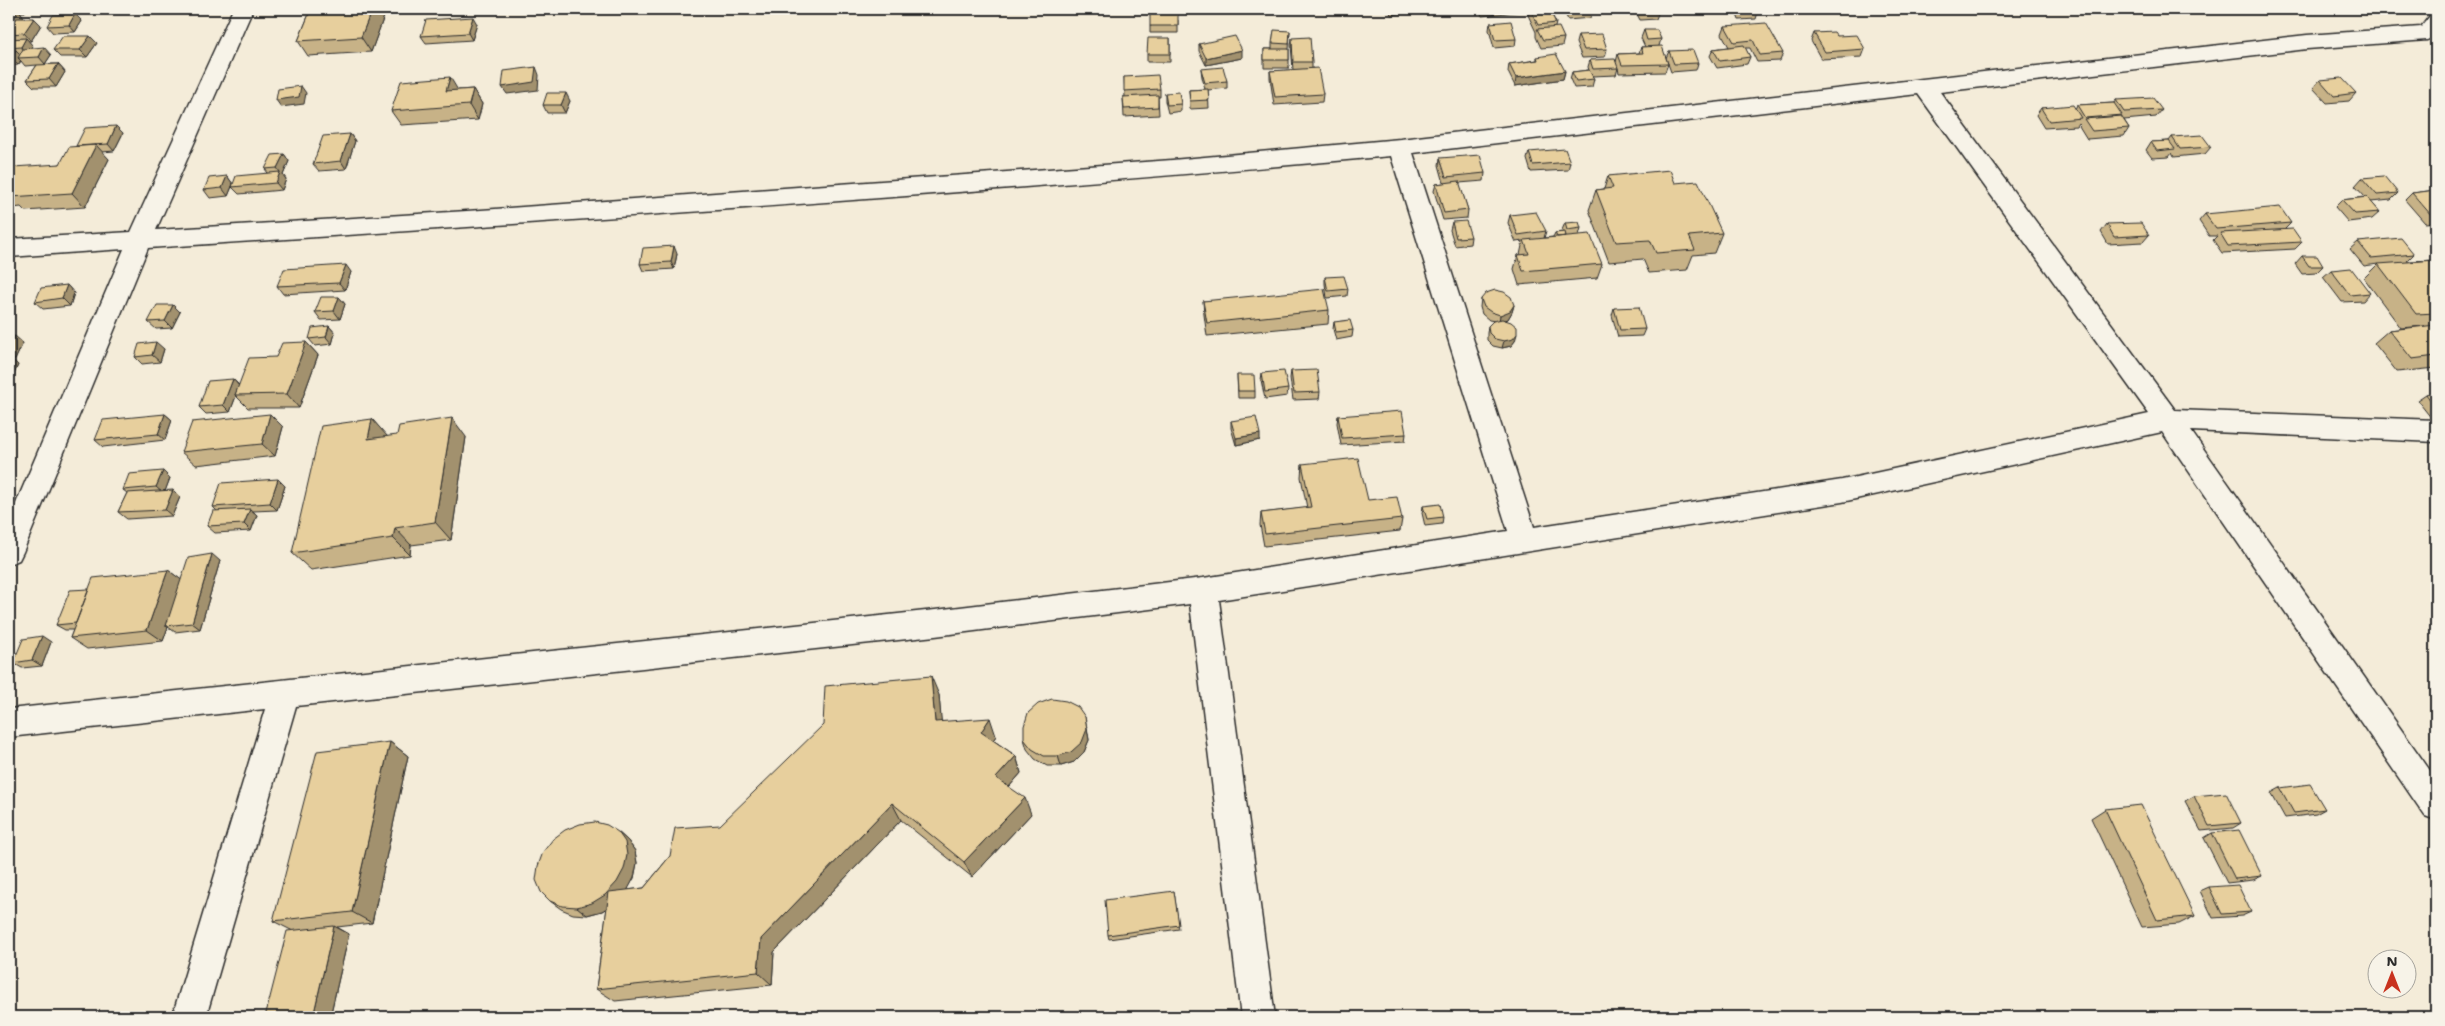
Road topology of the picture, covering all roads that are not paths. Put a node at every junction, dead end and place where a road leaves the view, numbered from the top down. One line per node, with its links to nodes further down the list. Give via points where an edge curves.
1 (243, 9): 5 (street)
2 (2433, 33): 3 (street, via 2307,42)
3 (1924, 85): 4 (street); 7 (street)
4 (1400, 147): 5 (street, via 1077,176); 9 (street)
5 (140, 239): 6 (street); 10 (street)
6 (9, 248)
7 (2168, 420): 8 (street); 9 (street, via 1842,491); 14 (street)
8 (2436, 431)
9 (1525, 541): 11 (street)
10 (9, 552)
11 (1203, 590): 12 (street, via 945,622); 16 (street)
12 (284, 695): 13 (street); 15 (street)
13 (9, 723)
14 (2436, 806)
15 (189, 1017)
16 (1258, 1017)

